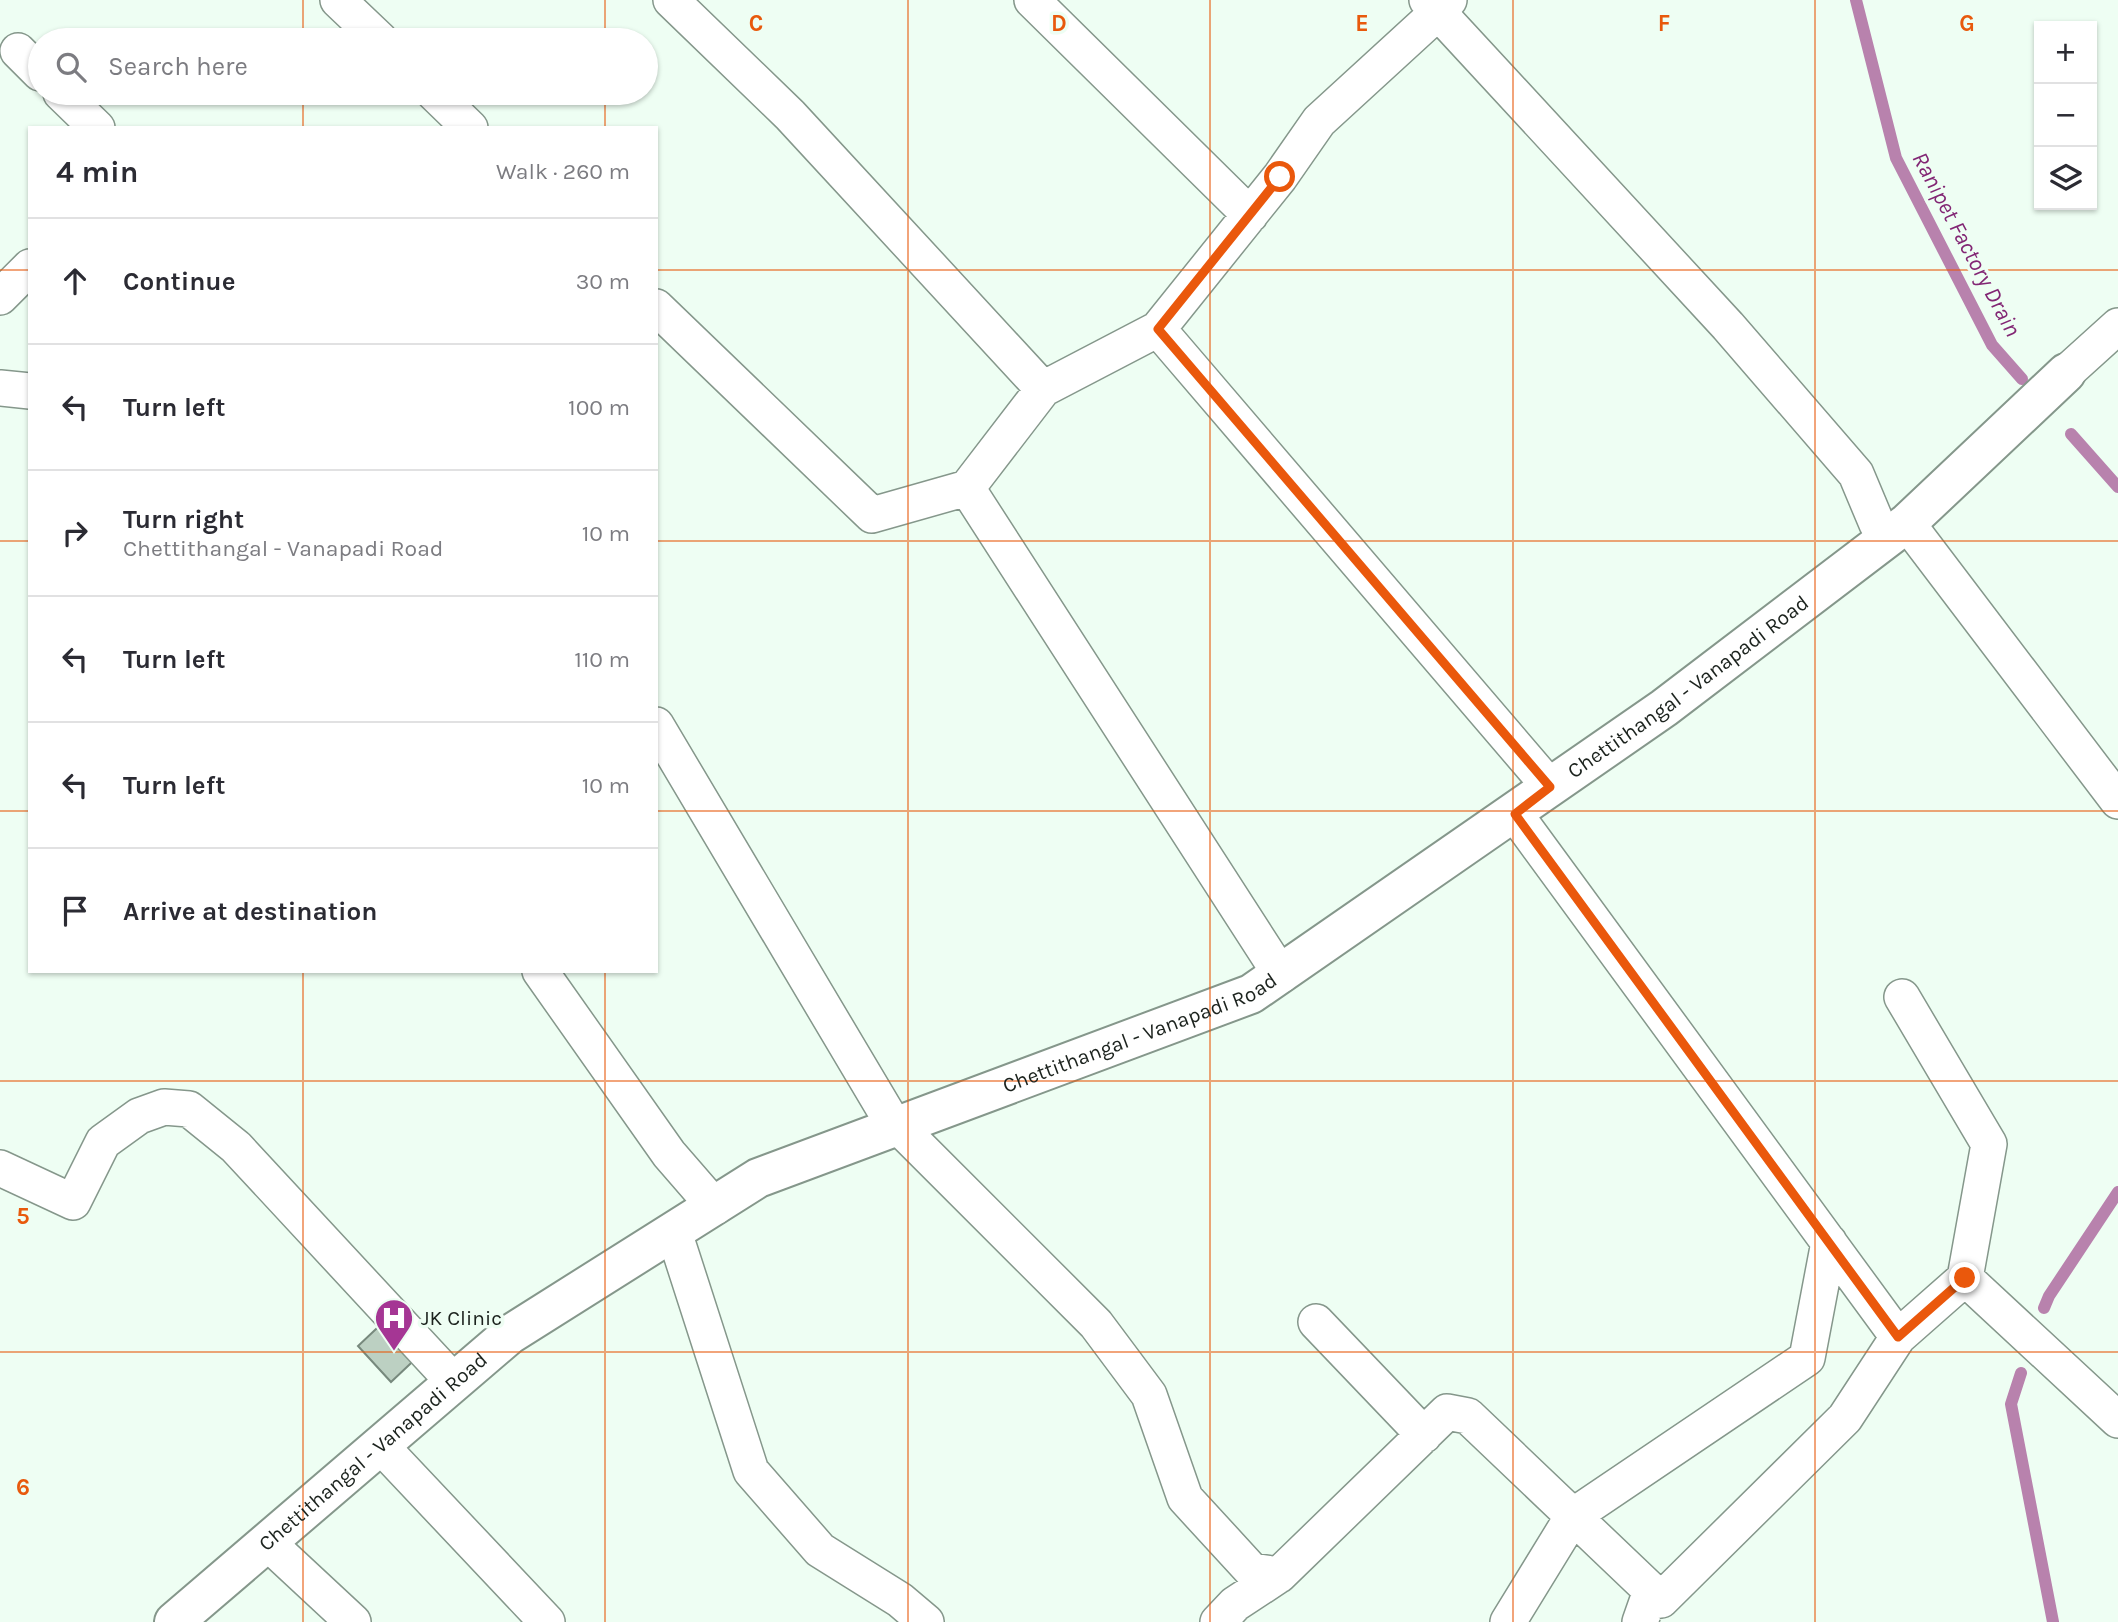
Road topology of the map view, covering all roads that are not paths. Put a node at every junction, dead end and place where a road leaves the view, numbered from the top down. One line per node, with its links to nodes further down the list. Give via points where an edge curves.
1 (338, 0): 5 (street)
2 (671, 0): 18 (street, via 790,115)
3 (1031, 0): 10 (street)
4 (1438, 4): 10 (street, via 1320,121); 21 (street, via 1856,474 1877,524)
5 (367, 28)
6 (73, 105): 8 (street)
7 (446, 105): 9 (street)
8 (95, 126)
9 (468, 126)
10 (1250, 215): 15 (street)
11 (28, 269): 12 (street)
12 (0, 297)
13 (658, 309): 20 (street, via 872,515)
14 (2118, 326): 16 (street)
15 (1158, 329): 18 (street); 23 (street)
16 (2066, 373): 21 (street, Chettithangal - Vanapadi Road)
17 (0, 388): 19 (street)
18 (1043, 389): 20 (street)
19 (28, 391)
20 (968, 488): 27 (street)
21 (1899, 530): 23 (street, Chettithangal - Vanapadi Road, via 1664,708); 24 (street)
22 (658, 728): 29 (street)
23 (1550, 787): 25 (street, Chettithangal - Vanapadi Road)
24 (2118, 801)
25 (1515, 814): 27 (street, Chettithangal - Vanapadi Road); 33 (street)
26 (541, 973): 31 (street, via 669,1154)
27 (1281, 975): 29 (street, Chettithangal - Vanapadi Road, via 1251,994)
28 (1902, 997): 34 (street, via 1989,1144)
29 (897, 1127): 31 (street, Chettithangal - Vanapadi Road, via 758,1178); 43 (street, via 1096,1324 1149,1395 1185,1498 1252,1571)
30 (0, 1168): 37 (street, via 73,1202 103,1142 139,1116 164,1107 189,1109 236,1147)
31 (715, 1206): 32 (street, Chettithangal - Vanapadi Road)
32 (674, 1233): 37 (street, Chettithangal - Vanapadi Road, via 509,1335); 48 (street, via 751,1471 820,1550 900,1600)
33 (1829, 1242): 36 (street); 41 (street, via 1807,1358)
34 (1965, 1278): 36 (street); 38 (street)
35 (1316, 1322): 39 (street)
36 (1898, 1337): 44 (street, via 1845,1418)
37 (454, 1382): 40 (street, Chettithangal - Vanapadi Road)
38 (2118, 1420)
39 (1424, 1435): 41 (street, via 1447,1412 1468,1416); 43 (street)
40 (380, 1446): 42 (street, Chettithangal - Vanapadi Road); 47 (street)
41 (1573, 1516): 44 (street); 50 (street)
42 (267, 1542): 45 (street, Chettithangal - Vanapadi Road); 46 (street)
43 (1279, 1575): 49 (street, via 1235,1604)
44 (1651, 1611)
45 (174, 1622)
46 (353, 1622)
47 (547, 1622)
48 (926, 1622)
49 (1218, 1622)
50 (1508, 1622)

